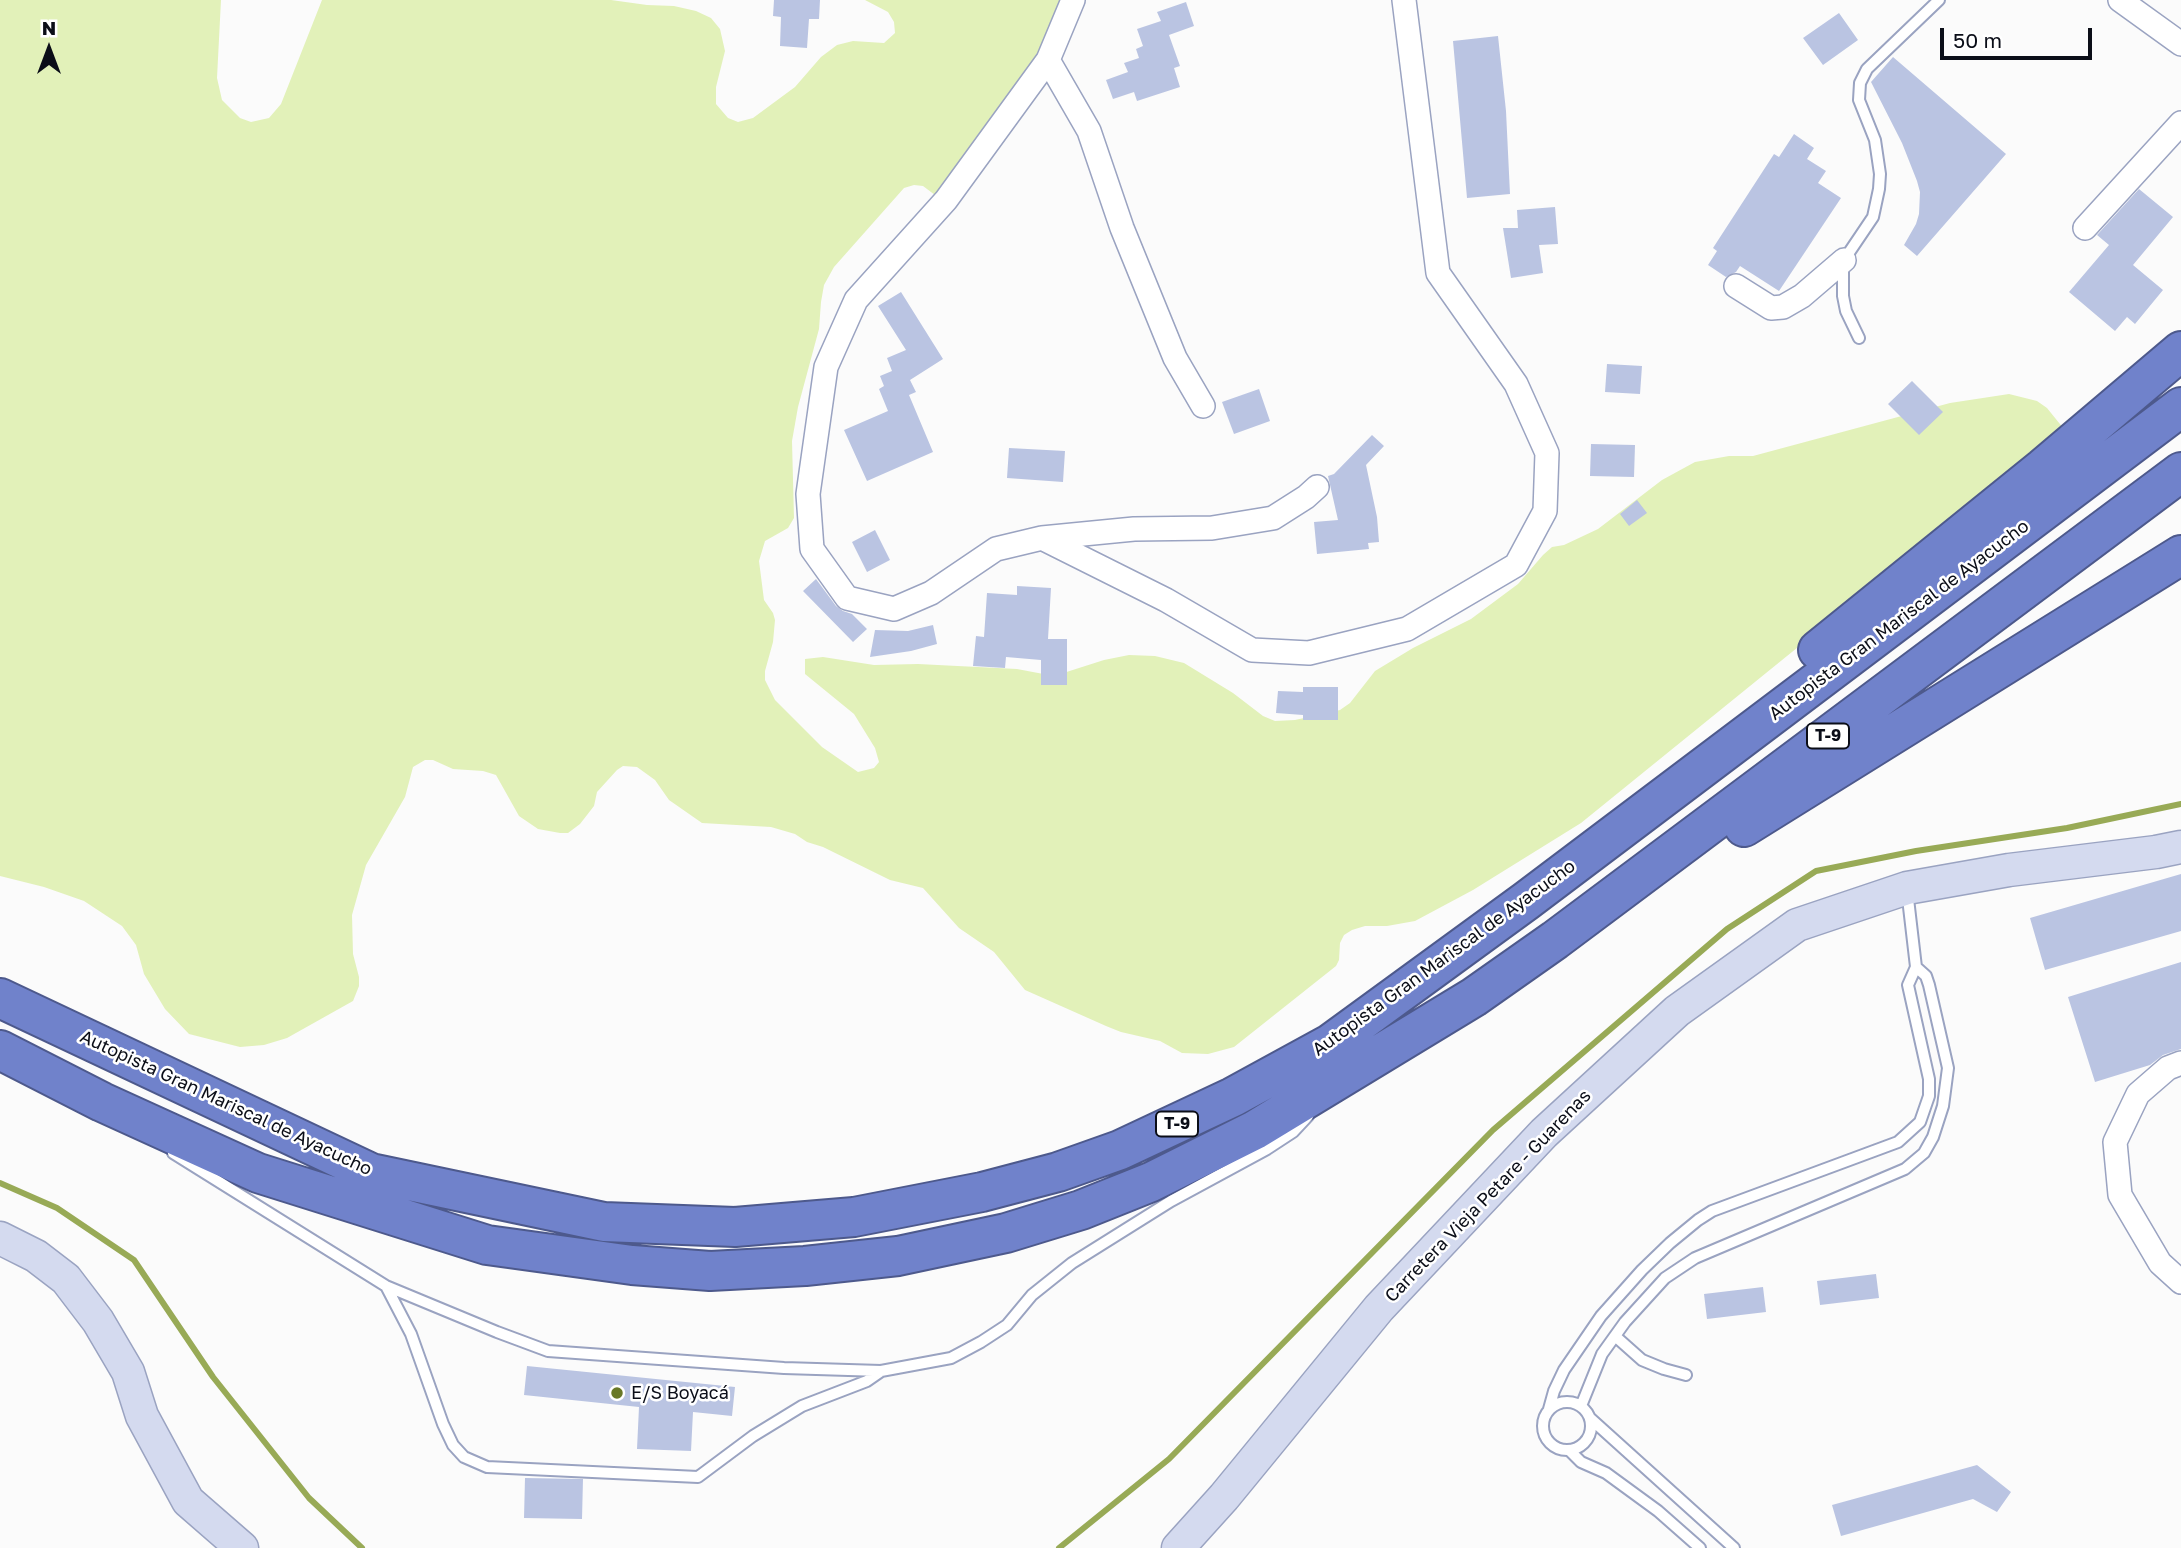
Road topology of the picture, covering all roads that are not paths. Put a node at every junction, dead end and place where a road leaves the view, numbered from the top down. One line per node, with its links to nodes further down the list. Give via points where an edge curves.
1 (1073, 0): 6 (street)
2 (1404, 0): 17 (street, via 1438,273 1516,384 1546,453 1545,511 1516,565 1407,629 1309,653 1252,650 1166,600)
3 (1939, 0): 9 (lane, via 1867,69 1860,83 1859,100 1870,123 1880,189 1874,217)
4 (2120, 0): 5 (street)
5 (2181, 44)
6 (1048, 60): 13 (street, via 1089,131 1122,228 1175,358); 17 (street, via 946,200 856,300 826,368 808,494 812,549 847,598 894,609 931,593 996,549)
7 (2181, 123): 8 (street)
8 (2085, 228)
9 (1844, 260): 10 (street, via 1783,307 1771,308); 11 (lane, via 1843,296)
10 (1736, 286)
11 (1860, 338)
12 (2181, 351): 21 (highway, via 1637,795)
13 (1203, 406)
14 (2181, 407): 21 (highway, Autopista Gran Mariscal de Ayacucho / T-9)
15 (2181, 472): 23 (highway, Autopista Gran Mariscal de Ayacucho / T-9)
16 (1317, 487): 17 (street, via 1273,518 1212,528 1134,529)
17 (1042, 538)
18 (2181, 555): 23 (highway, via 1702,854 1515,985)
19 (2181, 847): 20 (main road, Carretera Vieja Petare - Guarenas)
20 (1907, 888): 22 (lane); 42 (main road, Carretera Vieja Petare - Guarenas, via 1797,925 1677,1011 1544,1133 1379,1308)
21 (1452, 956): 24 (highway, Autopista Gran Mariscal de Ayacucho / T-9, via 1330,1044 1233,1097 1120,1150 982,1192 854,1217 735,1227 604,1222 371,1172)
22 (1916, 967): 34 (lane, via 1926,975 1948,1068 1943,1106 1924,1153 1905,1170 1695,1258 1665,1278); 38 (lane, via 1909,985 1930,1079 1920,1122 1898,1142 1712,1210 1698,1220 1642,1270 1601,1316 1564,1370)
23 (1474, 997): 27 (highway, Autopista Gran Mariscal de Ayacucho / T-9)
24 (0, 998)
25 (0, 1050): 28 (highway, Autopista Gran Mariscal de Ayacucho / T-9)
26 (2181, 1063): 32 (street, via 2168,1068 2138,1094 2115,1142 2120,1195 2160,1263)
27 (1333, 1084): 28 (highway, Autopista Gran Mariscal de Ayacucho / T-9, via 1255,1130 1151,1182 1018,1229 898,1256 710,1271 487,1245 258,1172); 35 (lane, via 1293,1132 1096,1247 1032,1295 1007,1325 951,1358)
28 (102, 1102): 29 (lane)
29 (145, 1133)
30 (166, 1148): 33 (lane)
31 (0, 1238): 41 (main road, via 36,1256 66,1279 128,1371 142,1416 188,1501)
32 (2181, 1282)
33 (386, 1286): 35 (lane, via 548,1351); 35 (lane, via 411,1334 453,1445 464,1457 487,1467 698,1477 802,1406)
34 (1615, 1336): 36 (lane, via 1642,1360); 37 (lane, via 1602,1354)
35 (881, 1371)
36 (1686, 1374)
37 (1581, 1405): 38 (lane, via 1564,1401); 39 (lane)
38 (1549, 1409): 40 (lane, via 1542,1424 1546,1440 1560,1450)
39 (1591, 1419): 40 (lane, via 1584,1444); 44 (lane)
40 (1569, 1450): 43 (lane, via 1658,1511)
41 (242, 1548)
42 (1178, 1548)
43 (1700, 1548)
44 (1734, 1548)

